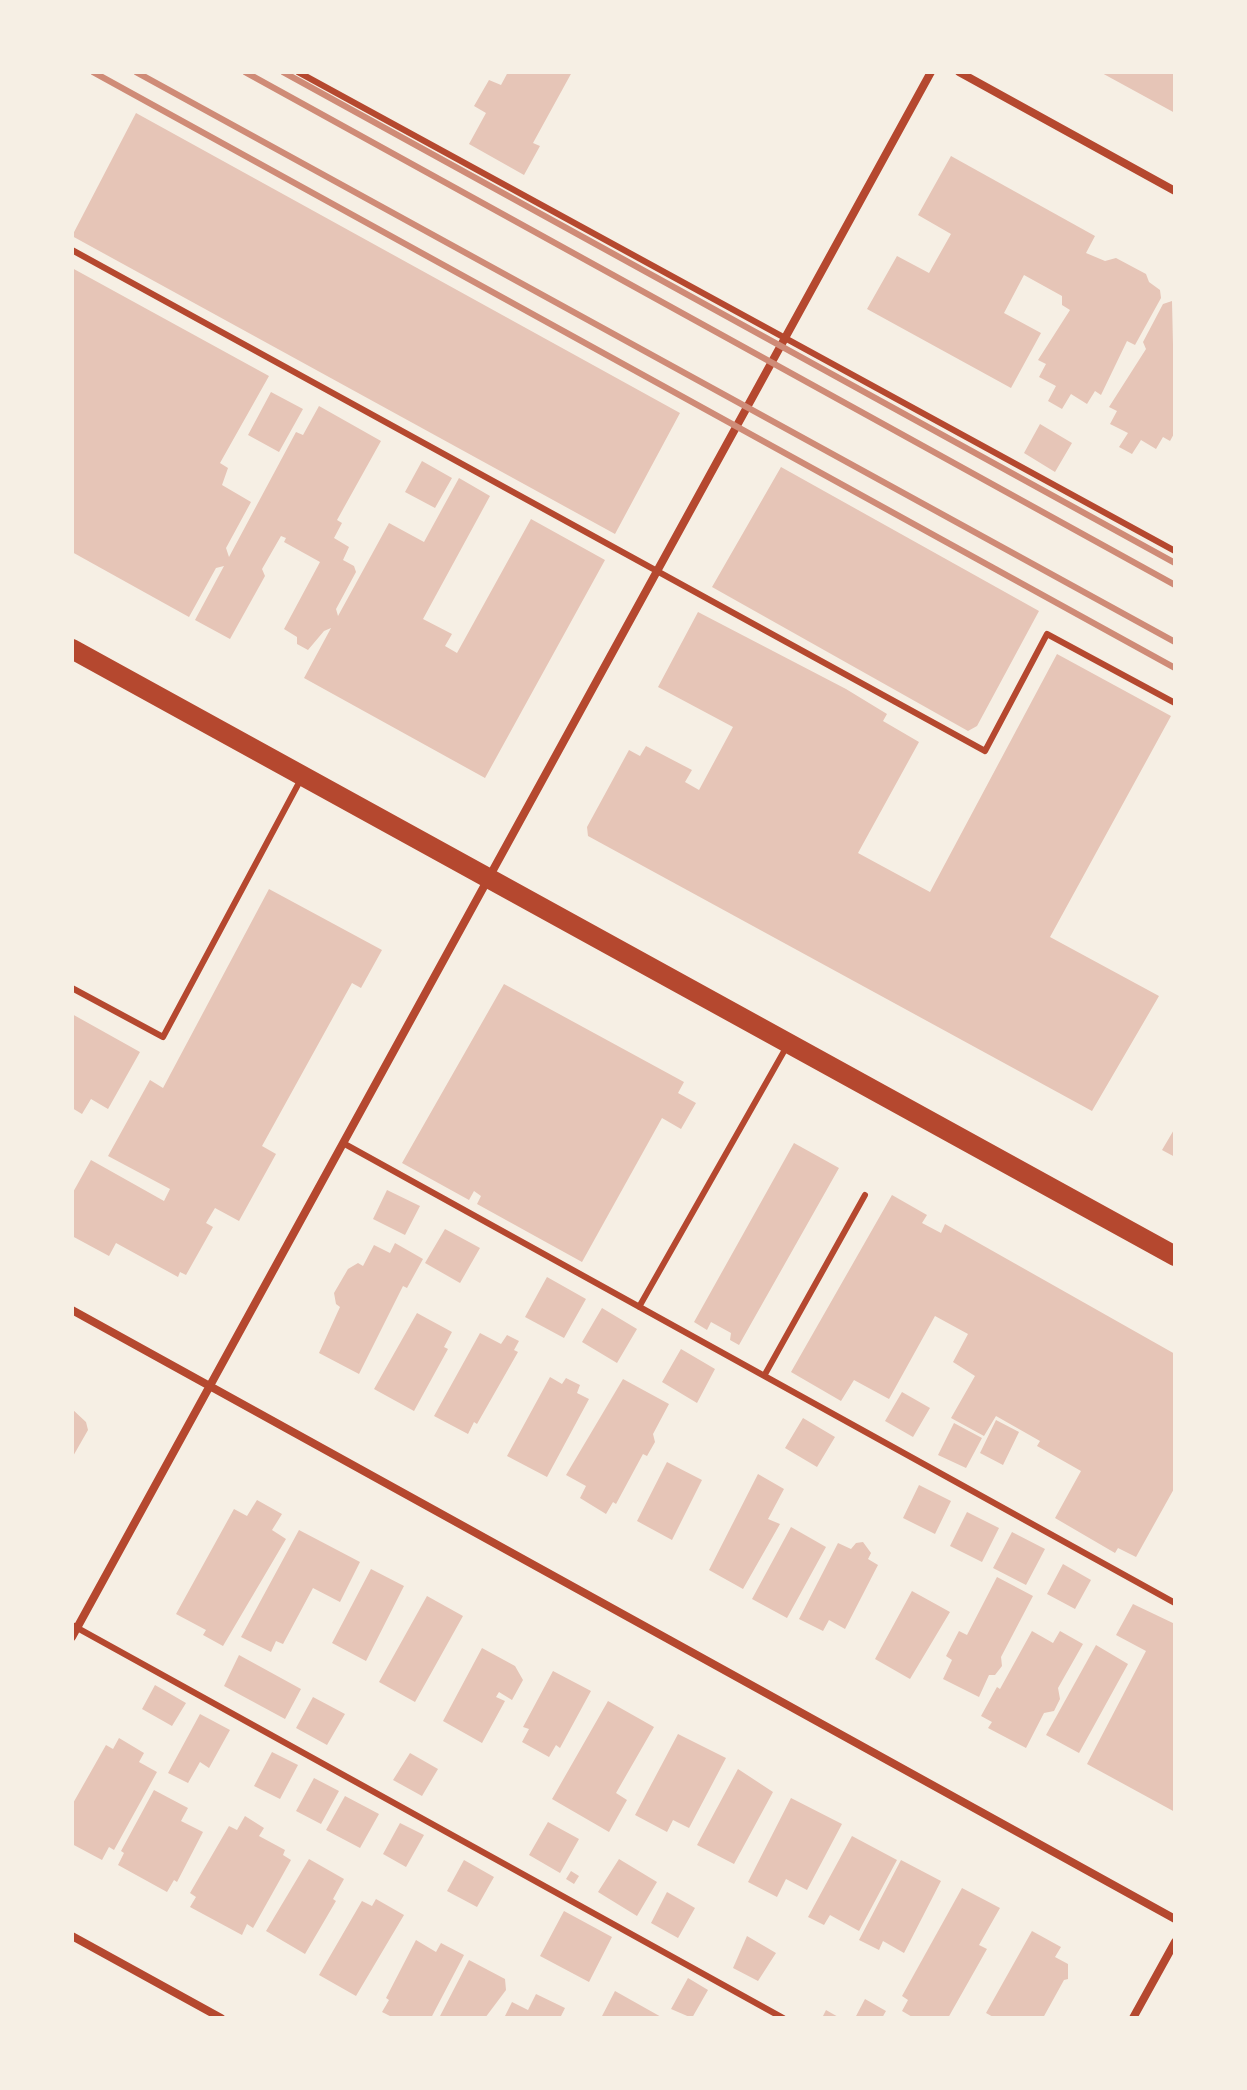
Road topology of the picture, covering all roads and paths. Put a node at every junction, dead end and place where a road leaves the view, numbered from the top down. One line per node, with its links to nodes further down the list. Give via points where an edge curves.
1 (298, 72): 6 (lane)
2 (931, 72): 6 (street)
3 (959, 72): 4 (street)
4 (1175, 191)
5 (72, 250): 8 (lane)
6 (787, 338): 7 (lane); 8 (street)
7 (1175, 551)
8 (658, 573): 10 (lane, via 985,751 1047,634); 12 (street)
9 (72, 649): 11 (main road)
10 (1175, 703)
11 (303, 776): 12 (main road); 13 (lane, via 163,1037)
12 (490, 877): 14 (main road); 15 (street)
13 (72, 988)
14 (789, 1043): 17 (main road); 18 (lane)
15 (343, 1143): 18 (lane); 21 (street)
16 (865, 1195): 20 (lane)
17 (1175, 1256)
18 (639, 1307): 20 (lane)
19 (72, 1310): 21 (street)
20 (764, 1376): 22 (lane)
21 (210, 1386): 23 (street); 25 (street)
22 (1175, 1603)
23 (74, 1626): 24 (street); 29 (lane)
24 (72, 1637)
25 (1175, 1919)
26 (72, 1936): 28 (street)
27 (1175, 1942): 30 (street)
28 (221, 2018)
29 (783, 2018)
30 (1133, 2018)

